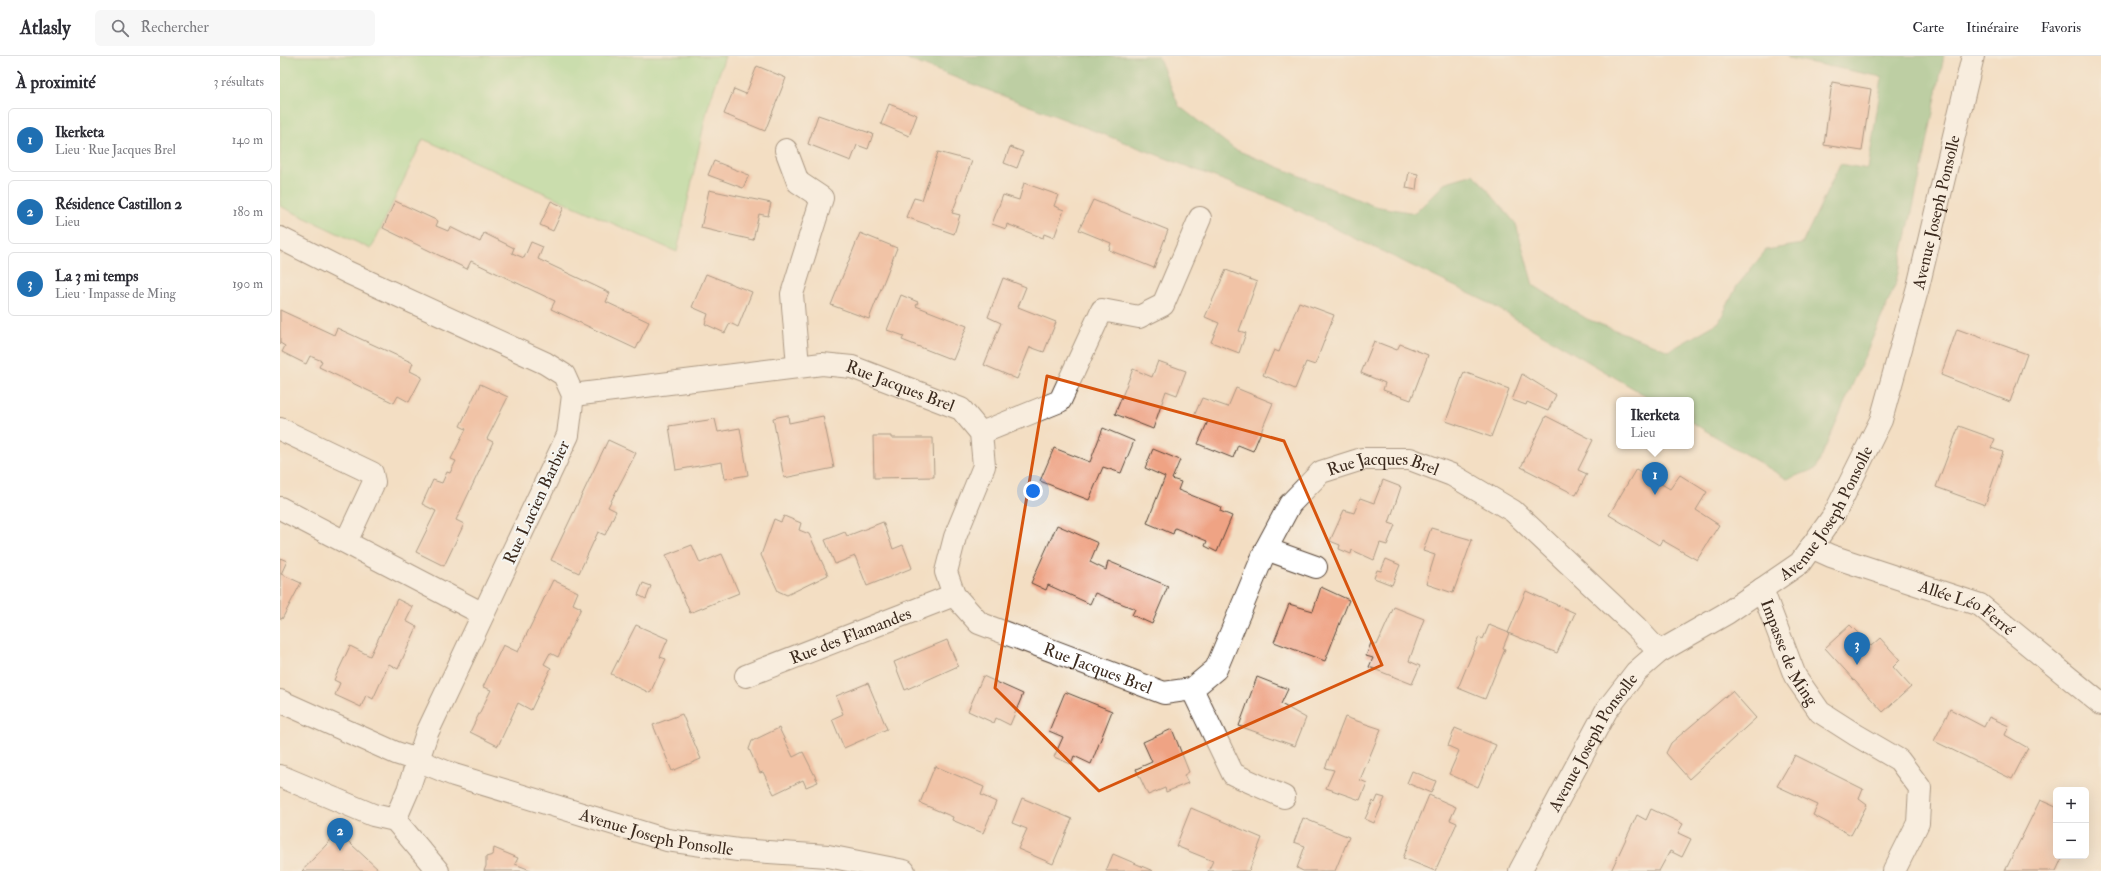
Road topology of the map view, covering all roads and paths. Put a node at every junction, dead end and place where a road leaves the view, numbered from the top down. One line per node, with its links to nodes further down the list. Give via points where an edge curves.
1 (1973, 56): 11 (street, Avenue Joseph Ponsolle, via 1918,288 1881,420 1834,515)
2 (786, 150): 5 (street, via 798,182 822,198 792,294)
3 (1200, 218): 8 (street, via 1162,305 1139,317 1102,310 1060,401)
4 (280, 238): 6 (street, via 347,272 546,363 564,375)
5 (798, 366): 6 (street, Rue Jacques Brel); 8 (street, Rue Jacques Brel, via 822,364 852,367 961,409)
6 (573, 395): 16 (street, Rue Lucien Barbier, via 568,435)
7 (280, 428): 10 (street, via 372,473 374,482)
8 (981, 433): 15 (street, Rue Jacques Brel, via 984,466 955,537 946,572)
9 (280, 508): 10 (street)
10 (346, 542): 16 (street)
11 (1811, 547): 14 (street, Avenue Joseph Ponsolle, via 1800,563); 21 (street, Allée Léo Ferré, via 1831,556 1980,605)
12 (1266, 549): 13 (street); 17 (street, Rue Jacques Brel, via 1290,504 1321,472 1362,459 1410,459 1452,475 1514,512); 19 (street, Rue Jacques Brel, via 1216,669)
13 (1316, 567)
14 (1762, 589): 17 (street, Avenue Joseph Ponsolle, via 1727,613); 29 (street, Impasse de Ming, via 1795,676 1820,712 1899,760 1920,788 1918,823)
15 (954, 595): 18 (street, Rue des Flamandes); 19 (street, Rue Jacques Brel, via 979,623 1164,693)
16 (483, 614): 22 (street, Rue Lucien Barbier, via 427,732)
17 (1659, 652): 28 (street, Avenue Joseph Ponsolle, via 1636,672 1606,711)
18 (746, 676)
19 (1192, 689): 24 (street, via 1233,774)
20 (280, 701): 22 (street, Avenue Joseph Ponsolle)
21 (2101, 704)
22 (417, 760): 25 (street); 27 (street, Avenue Joseph Ponsolle, via 454,775 667,840 738,850 828,856)
23 (280, 776): 25 (street, via 373,815)
24 (1284, 797)
25 (395, 820): 26 (street)
26 (438, 871)
27 (904, 871)
28 (1520, 871)
29 (1894, 871)

